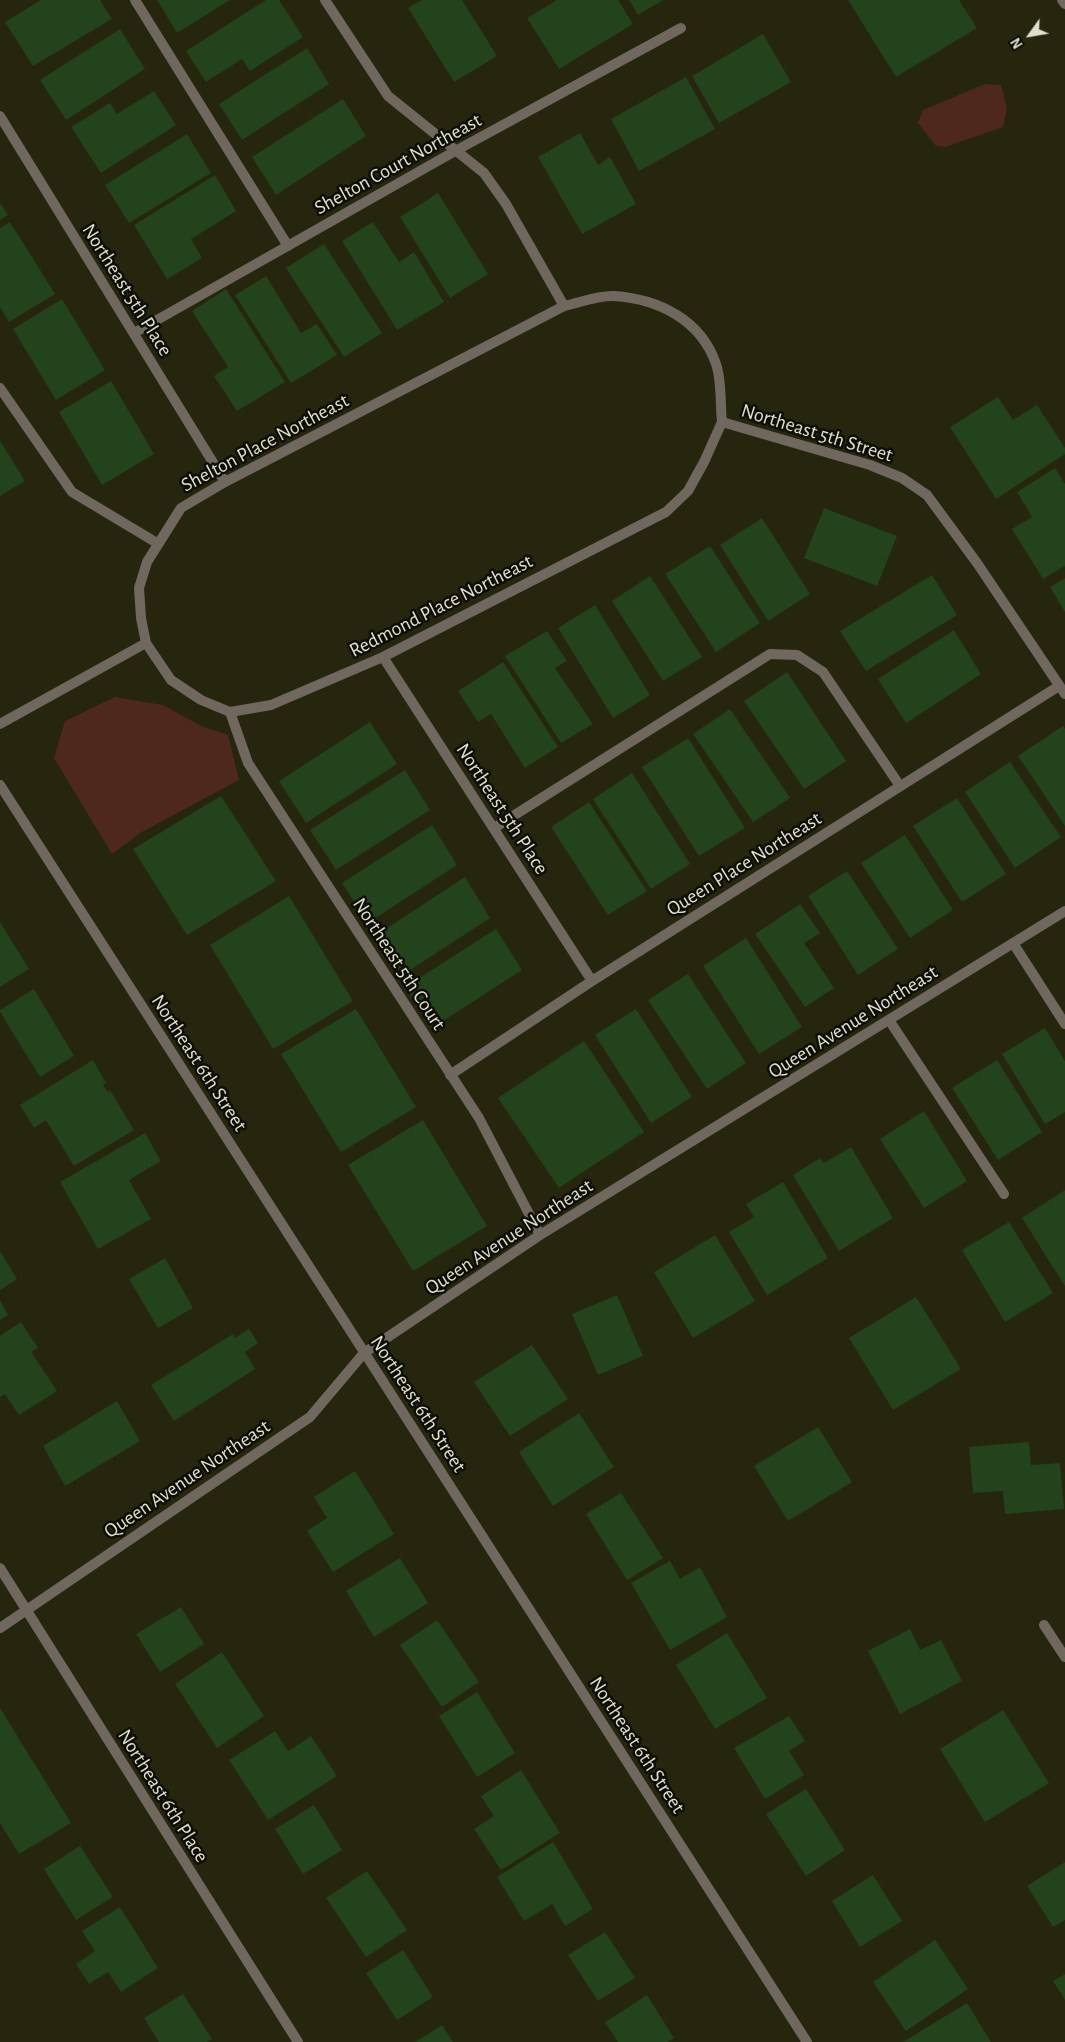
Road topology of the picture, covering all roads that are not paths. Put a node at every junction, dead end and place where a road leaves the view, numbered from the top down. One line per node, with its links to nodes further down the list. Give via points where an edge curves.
1 (135, 0): 8 (street)
2 (325, 0): 7 (street, via 388,96)
3 (1062, 0): 4 (street)
4 (1065, 4)
5 (681, 28): 7 (street, Shelton Court Northeast)
6 (0, 116): 10 (street, Northeast 5th Place)
7 (457, 150): 8 (street, Shelton Court Northeast); 9 (street, via 484,173 500,196)
8 (288, 246): 10 (street, Shelton Court Northeast)
9 (564, 306): 12 (street, Northeast 5th Street, via 612,296 644,302 678,314 703,337 717,365); 13 (street, Shelton Place Northeast)
10 (134, 333): 13 (street, Northeast 5th Place)
11 (0, 388): 14 (street, via 72,492)
12 (722, 422): 16 (street, Redmond Place Northeast, via 688,491 666,512); 17 (street, Northeast 5th Street, via 870,465 902,478 927,495)
13 (225, 482): 14 (street, Shelton Place Northeast, via 181,508)
14 (157, 543): 15 (street, Shelton Place Northeast, via 146,562 140,588 140,618)
15 (146, 643): 18 (street, via 172,680 202,700); 19 (street)
16 (383, 657): 18 (street, Redmond Place Northeast, via 271,705); 22 (street, Northeast 5th Place)
17 (1062, 690): 21 (street, Queen Place Northeast)
18 (230, 712): 28 (street, Northeast 5th Court, via 248,763)
19 (0, 724)
20 (0, 785): 31 (street, Northeast 6th Street)
21 (900, 786): 22 (street, via 822,672 798,656 770,654); 25 (street, Queen Place Northeast)
22 (494, 828): 25 (street, Northeast 5th Place)
23 (1065, 911): 24 (street, Queen Avenue Northeast)
24 (1013, 943): 26 (street, Queen Avenue Northeast); 27 (street)
25 (592, 981): 28 (street, Queen Place Northeast)
26 (888, 1020): 29 (street); 30 (street, Queen Avenue Northeast)
27 (1065, 1024)
28 (450, 1075): 30 (street, Northeast 5th Court, via 479,1118)
29 (1004, 1194)
30 (540, 1236): 31 (street, Queen Avenue Northeast)
31 (364, 1353): 33 (street, Queen Avenue Northeast, via 310,1417); 38 (street, Northeast 6th Street)
32 (0, 1568): 33 (street, Northeast 6th Place)
33 (26, 1611): 35 (street, Queen Avenue Northeast); 37 (street, Northeast 6th Place)
34 (1044, 1624): 36 (street)
35 (0, 1628)
36 (1065, 1657)
37 (298, 2042)
38 (807, 2042)

